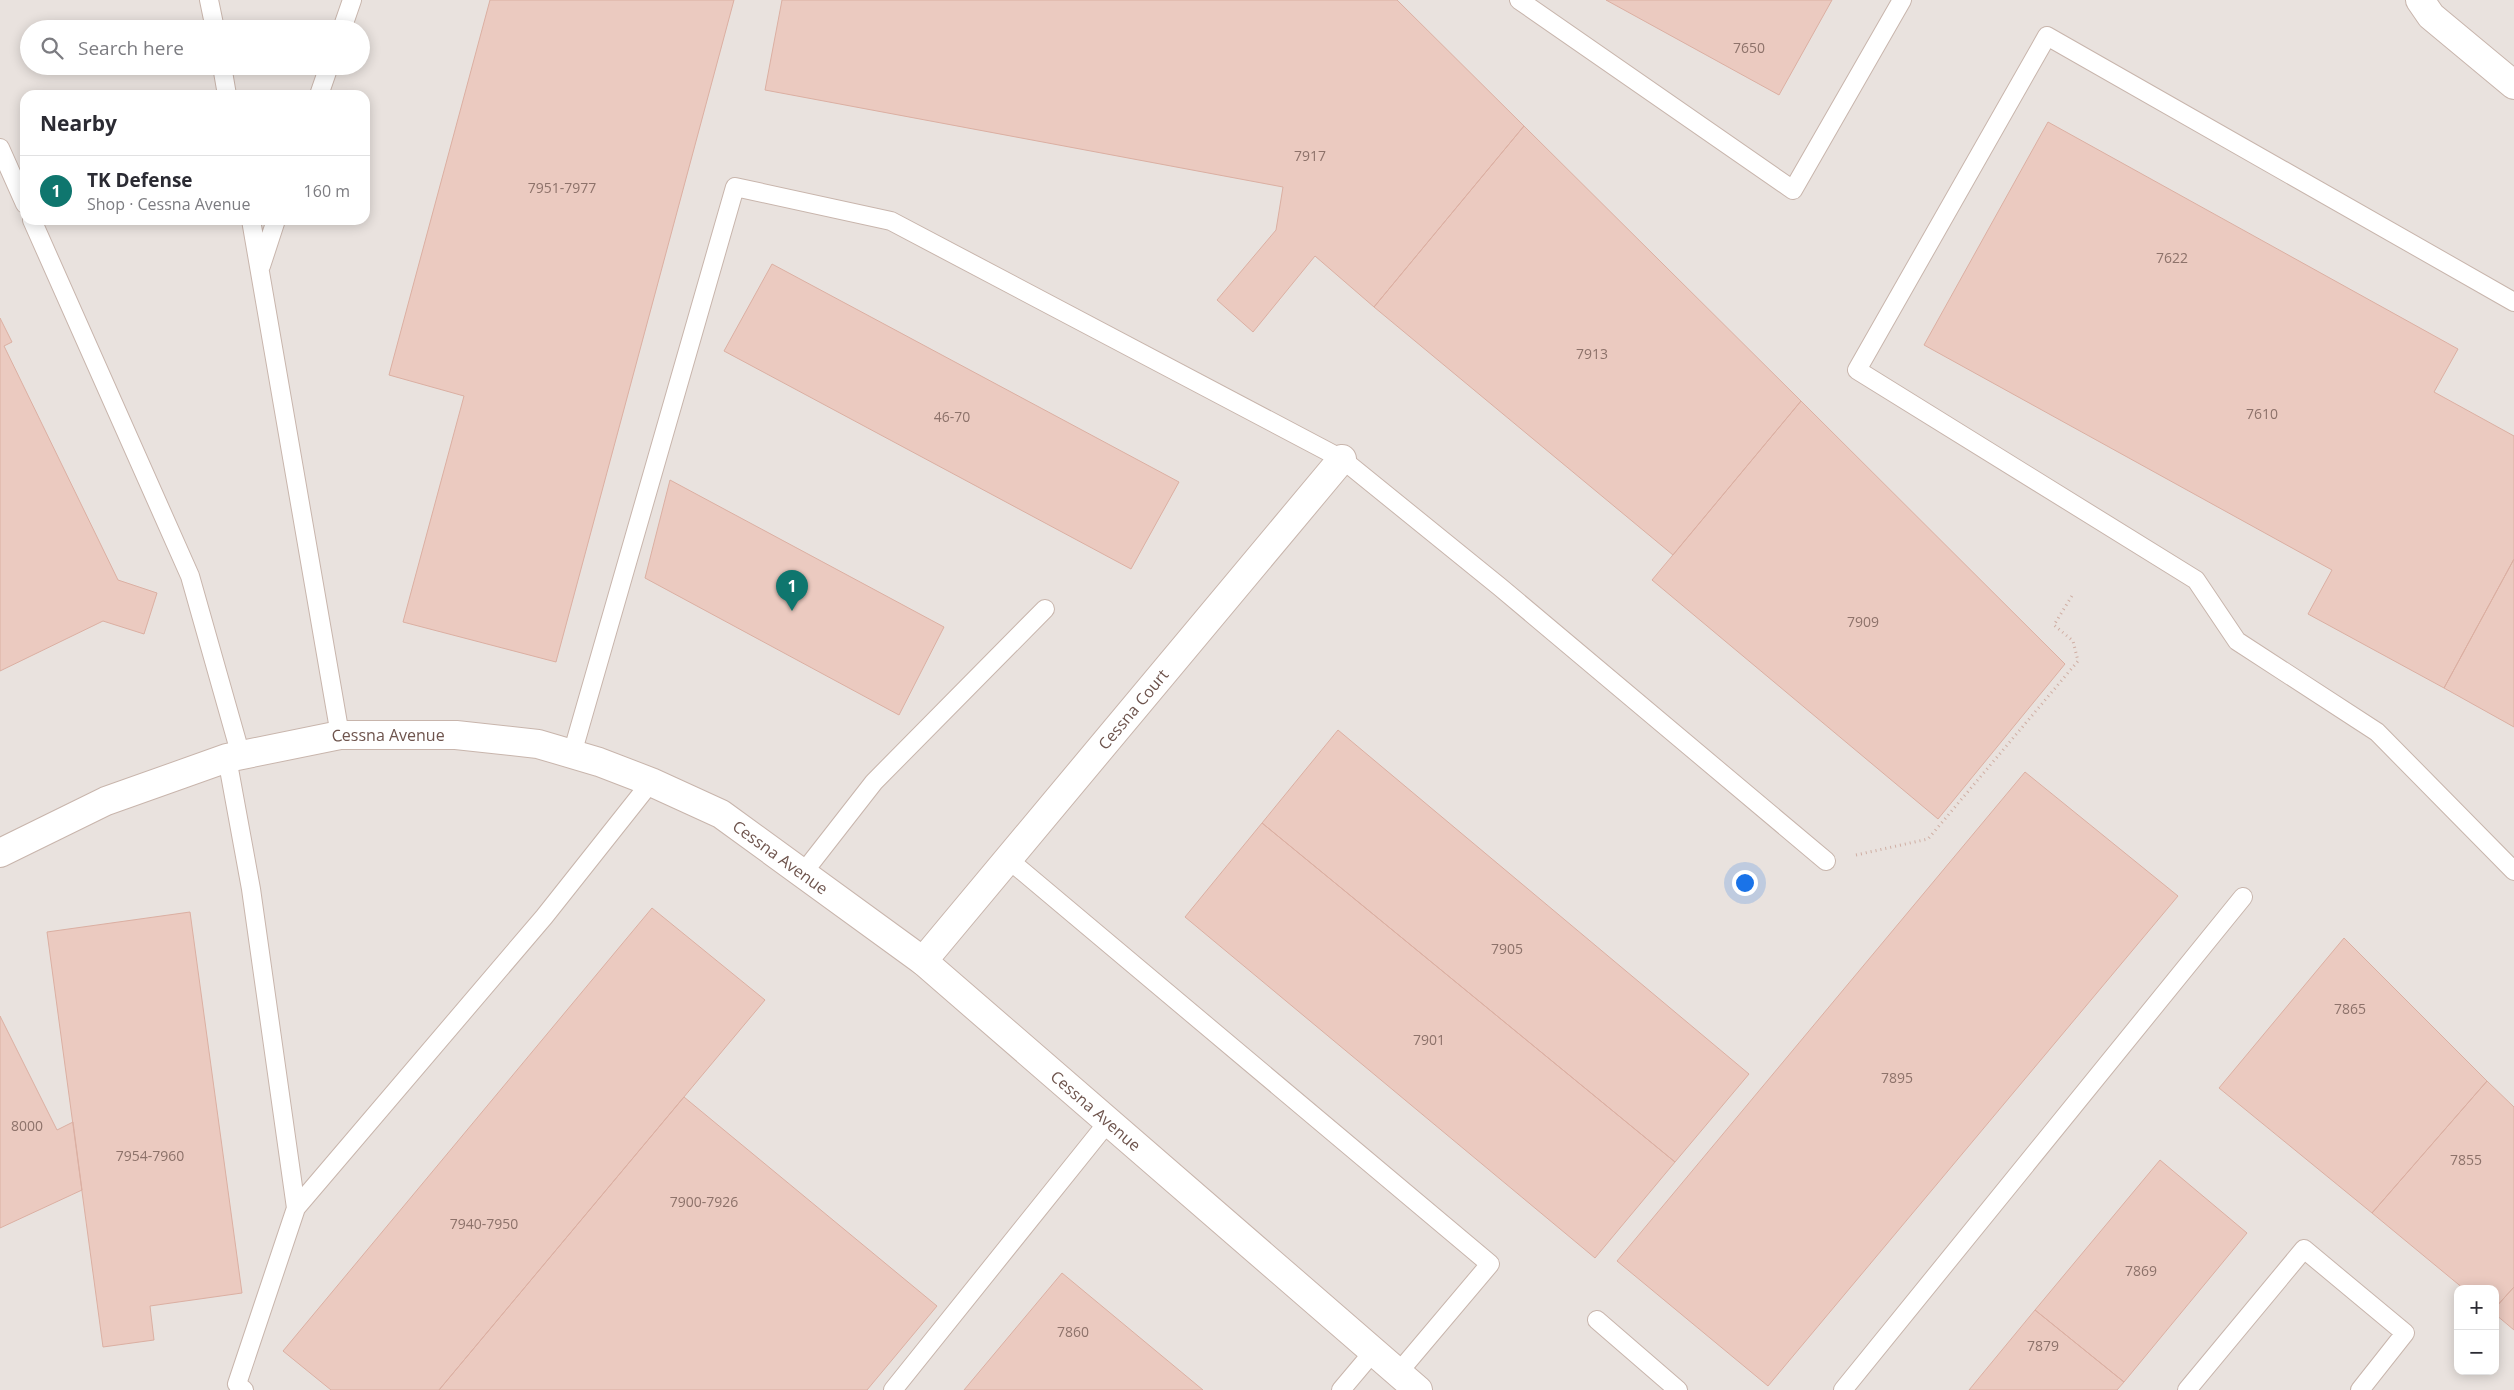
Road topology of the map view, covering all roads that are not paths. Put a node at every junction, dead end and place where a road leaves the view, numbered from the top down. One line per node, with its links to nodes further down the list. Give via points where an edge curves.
1 (209, 0): 6 (lane)
2 (352, 0): 7 (lane)
3 (1519, 0): 4 (lane, via 1793,190)
4 (1902, 0)
5 (2420, 0): 10 (street, via 2431,16)
6 (213, 20)
7 (345, 20)
8 (224, 75): 11 (lane)
9 (326, 75): 12 (lane)
10 (2514, 85)
11 (226, 90)
12 (321, 90)
13 (0, 148): 14 (lane)
14 (20, 193)
15 (34, 225): 24 (lane, via 190,576)
16 (252, 225): 18 (lane)
17 (274, 225): 18 (lane)
18 (260, 267): 22 (lane)
19 (2514, 302): 29 (lane, via 2047,36 1856,370 2196,580 2237,641 2377,732)
20 (1342, 459): 23 (lane, via 890,220 735,187); 27 (street, Cessna Court); 28 (lane)
21 (1045, 608): 30 (lane, via 874,782)
22 (340, 735): 23 (street, Cessna Avenue, via 456,735 538,744); 24 (street, Cessna Avenue)
23 (572, 754): 25 (street, Cessna Avenue)
24 (234, 757): 26 (street, Cessna Avenue, via 106,801); 34 (lane)
25 (651, 782): 30 (street, Cessna Avenue, via 721,814); 34 (lane, via 544,917)
26 (0, 853)
27 (1008, 858): 32 (street, Cessna Court); 37 (lane, via 1490,1264)
28 (1826, 861)
29 (2514, 871)
30 (803, 872): 32 (street, Cessna Avenue)
31 (2243, 897): 42 (lane)
32 (923, 961): 33 (street, Cessna Avenue)
33 (1108, 1122): 36 (street, Cessna Avenue); 39 (lane)
34 (296, 1208): 38 (lane, via 237,1384)
35 (1597, 1320): 41 (lane)
36 (1373, 1352): 37 (street, Cessna Avenue); 40 (lane)
37 (1408, 1381)
38 (244, 1390)
39 (893, 1390)
40 (1341, 1390)
41 (1678, 1390)
42 (1844, 1390)
43 (2187, 1390): 44 (lane, via 2304,1249 2405,1333)
44 (2360, 1390)

